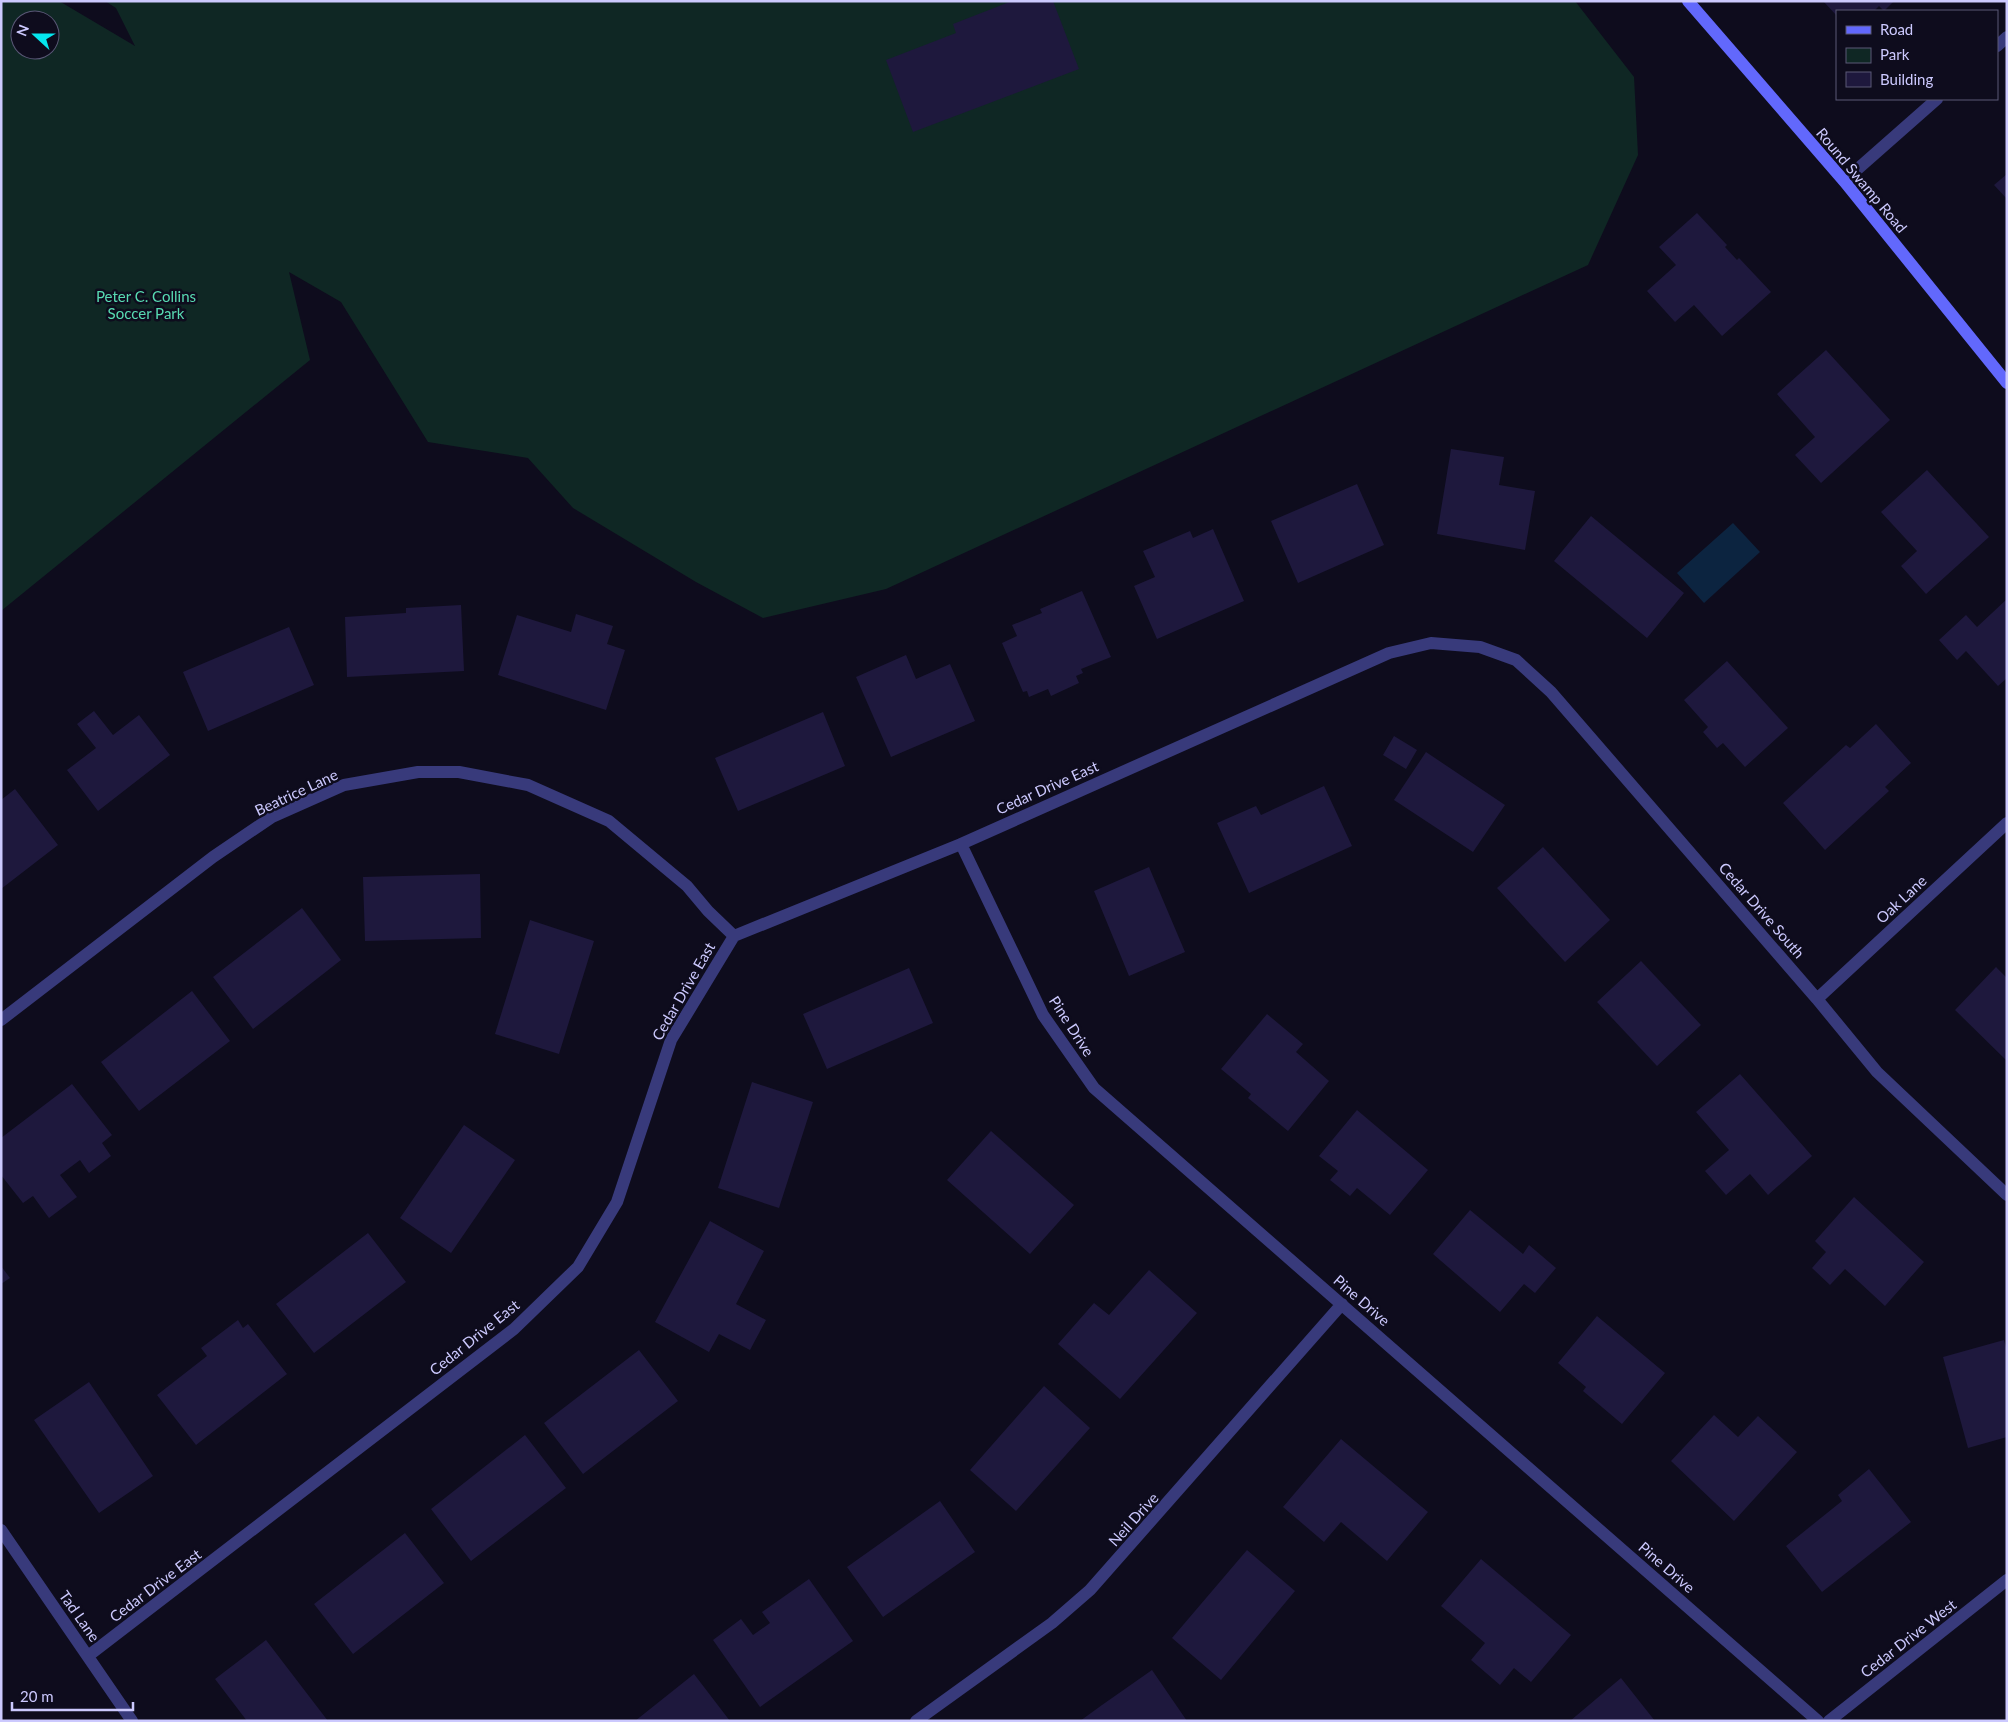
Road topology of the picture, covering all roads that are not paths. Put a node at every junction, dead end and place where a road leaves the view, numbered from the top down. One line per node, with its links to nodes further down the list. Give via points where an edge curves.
1 (1688, 1): 3 (main road, Round Swamp Road)
2 (1936, 100): 3 (street)
3 (1844, 181): 4 (main road, Round Swamp Road)
4 (2007, 383)
5 (1492, 650): 7 (street, Cedar Drive East, via 1431,643 1389,653); 9 (street, Cedar Drive South, via 1516,660 1551,692)
6 (2007, 823): 9 (street, Oak Lane)
7 (961, 844): 8 (street, Cedar Drive East); 12 (street, Pine Drive, via 1043,1014 1094,1088)
8 (734, 936): 10 (street, Beatrice Lane, via 708,912 687,886 609,821 528,785 459,772 418,772 344,786 272,817 213,857); 15 (street, Cedar Drive East, via 671,1040 617,1202 578,1267 514,1329)
9 (1817, 999): 11 (street, Cedar Drive South, via 1877,1072)
10 (1, 1020)
11 (2007, 1195)
12 (1342, 1304): 17 (street, Neil Drive, via 1090,1590 1052,1623); 18 (street, Pine Drive)
13 (1, 1530): 15 (street, Tad Lane)
14 (2007, 1580): 19 (street, Cedar Drive West)
15 (88, 1656): 16 (street, Tad Lane)
16 (132, 1721)
17 (916, 1721)
18 (1818, 1721)
19 (1829, 1721)

